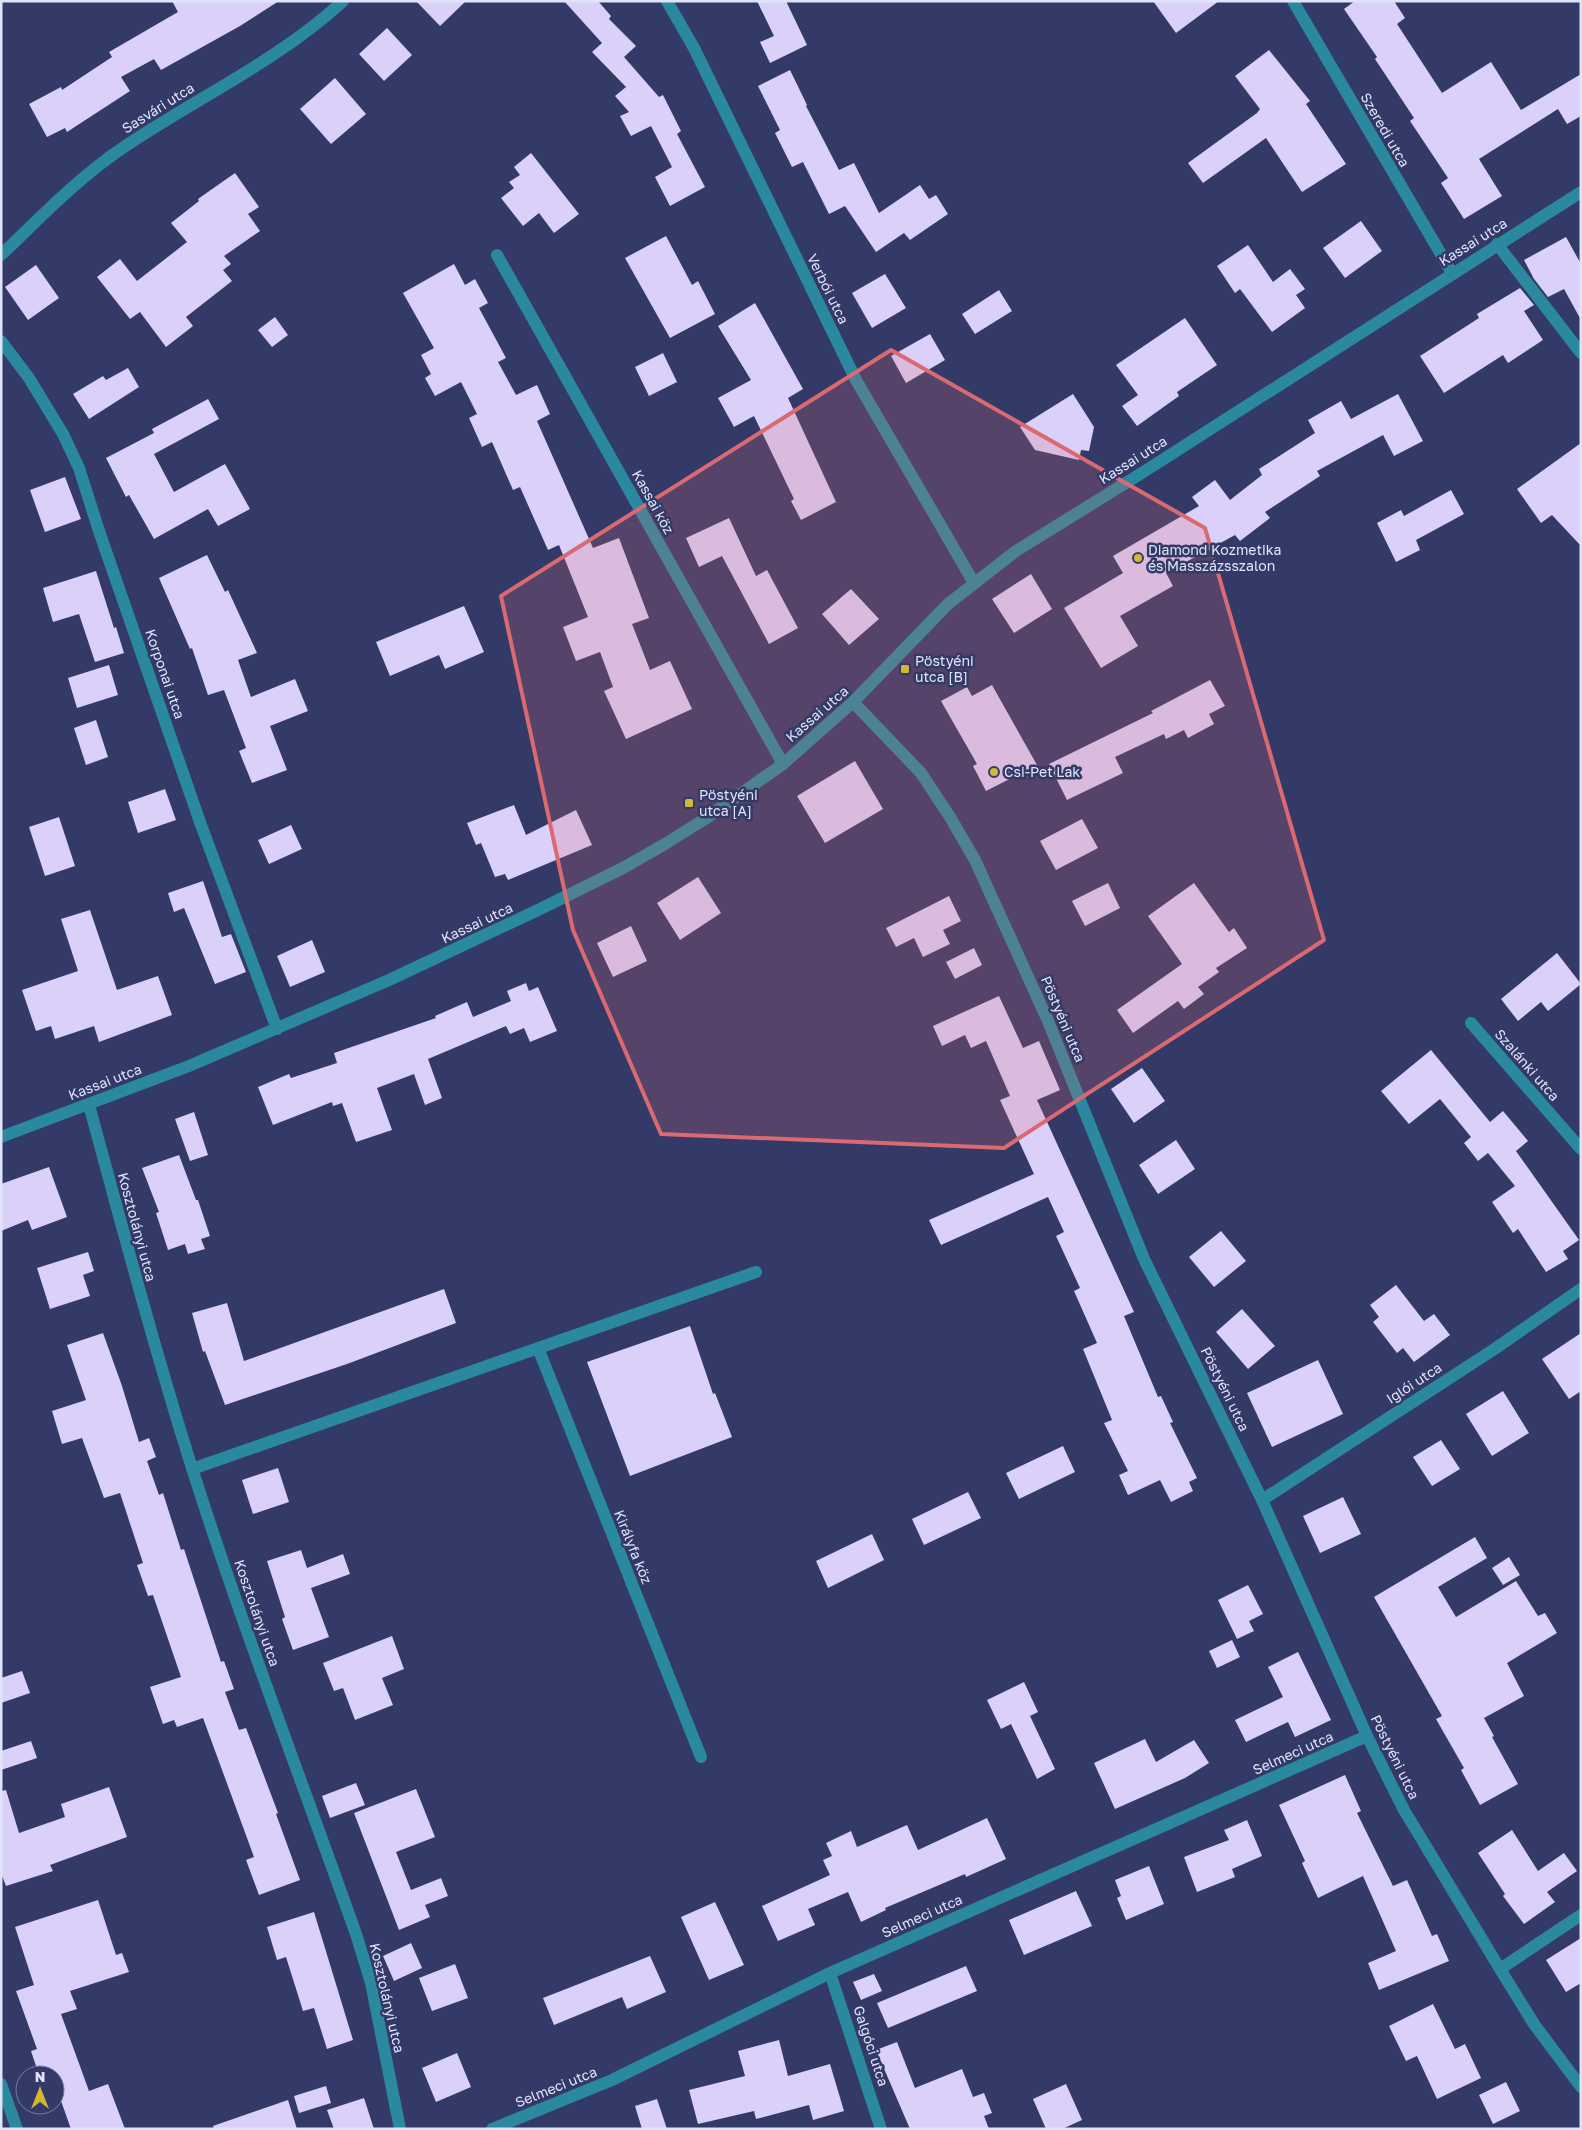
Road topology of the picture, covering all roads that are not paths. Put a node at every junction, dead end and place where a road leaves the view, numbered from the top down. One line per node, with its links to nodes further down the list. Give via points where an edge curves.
1 (343, 1): 6 (street, Sasvári utca, via 286,46 120,149 65,194)
2 (667, 1): 11 (street, Verbói utca, via 694,48 856,380)
3 (1293, 1): 8 (street, Szeredi utca)
4 (1581, 192): 5 (street, Kassai utca)
5 (1497, 244): 8 (street, Kassai utca); 10 (street)
6 (1, 255)
7 (497, 255): 13 (street, Kassai köz)
8 (1452, 273): 11 (street, Kassai utca, via 1046,531)
9 (1, 341): 15 (street, Korponai utca, via 29,378 63,434 79,468 198,815)
10 (1581, 353)
11 (974, 583): 12 (street, Kassai utca, via 948,604)
12 (853, 702): 13 (street, Kassai utca); 23 (street, Pöstyéni utca, via 921,774 975,860 1048,1021 1144,1258)
13 (783, 764): 15 (street, Kassai utca, via 705,818 623,868 398,976)
14 (1471, 1022): 18 (street, Szalánki utca)
15 (278, 1029): 16 (street, Kassai utca)
16 (89, 1105): 17 (street, Kassai utca); 22 (street, Kosztolányi utca)
17 (1, 1138)
18 (1581, 1149)
19 (756, 1272): 21 (street)
20 (1581, 1289): 23 (street, Iglói utca)
21 (538, 1348): 22 (street); 25 (street, Királyfa köz)
22 (192, 1469): 32 (street, Kosztolányi utca, via 357,1937 371,1983)
23 (1262, 1500): 24 (street, Pöstyéni utca)
24 (1367, 1736): 27 (street, Pöstyéni utca, via 1404,1810); 28 (street, Selmeci utca)
25 (701, 1757)
26 (1581, 1915): 27 (street)
27 (1500, 1969): 30 (street, Pöstyéni utca, via 1534,2024)
28 (830, 1973): 33 (street, Selmeci utca, via 612,2080); 34 (street, Galgóci utca)
29 (1, 2084): 31 (street)
30 (1581, 2088)
31 (16, 2129)
32 (400, 2129)
33 (492, 2129)
34 (882, 2129)

